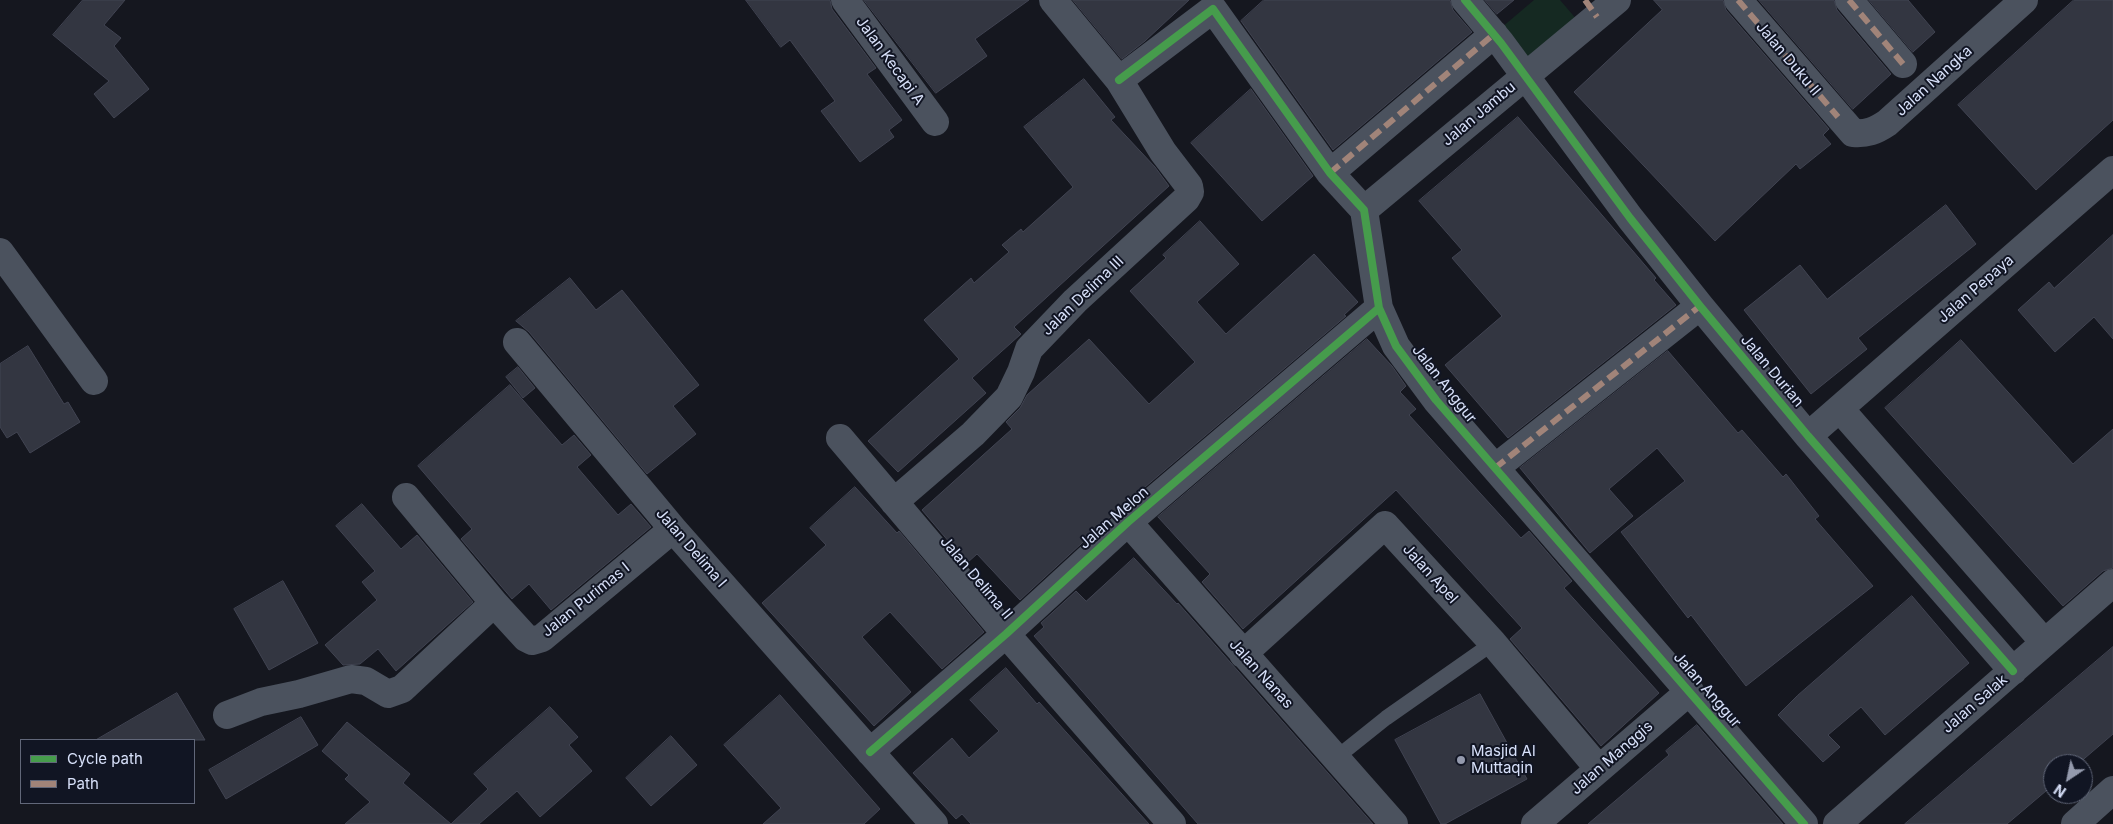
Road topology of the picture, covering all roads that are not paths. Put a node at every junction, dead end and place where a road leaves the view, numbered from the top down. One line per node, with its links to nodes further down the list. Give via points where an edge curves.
1 (845, 0): 14 (street, Jalan Kecapi A)
2 (1053, 0): 12 (street)
3 (1465, 0): 9 (street, Jalan Durian)
4 (1738, 0): 13 (street, Jalan Duku II)
5 (1849, 0): 10 (street)
6 (2024, 0): 13 (street, Jalan Nangka, via 1875,131 1853,133)
7 (1218, 5): 12 (street); 16 (street)
8 (1600, 6): 11 (street, Jalan Jambu)
9 (1494, 34): 11 (street, Jalan Durian); 16 (street)
10 (1903, 64)
11 (1525, 76): 17 (street, Jalan Jambu); 19 (street, Jalan Durian)
12 (1119, 80): 28 (street, Jalan Delima III, via 1190,192 1028,349 1009,397 973,434)
13 (1838, 117)
14 (935, 122)
15 (2113, 170): 23 (street, Jalan Pepaya)
16 (1330, 173): 17 (street)
17 (1364, 210): 20 (street, Jalan Anggur)
18 (0, 252): 22 (street)
19 (1700, 306): 24 (street, Jalan Durian); 26 (street)
20 (1379, 308): 26 (street, Jalan Anggur, via 1396,346 1436,400); 29 (street, Jalan Melon)
21 (517, 342): 30 (street, Jalan Delima I)
22 (94, 381)
23 (1840, 409): 24 (street); 34 (street)
24 (1808, 436): 37 (street, Jalan Durian)
25 (840, 438): 28 (street, Jalan Delima II)
26 (1495, 468): 38 (street, Jalan Anggur)
27 (406, 497): 32 (street, Jalan Purimas I)
28 (894, 502): 33 (street, Jalan Delima II)
29 (1128, 522): 33 (street, Jalan Melon); 36 (street, Jalan Nanas)
30 (674, 529): 32 (street, Jalan Purimas I, via 542,638 532,641 526,638); 40 (street, Jalan Delima I)
31 (2113, 583): 34 (street, Jalan Salak)
32 (494, 603): 39 (street, via 402,689 388,694 366,680 351,679 262,702)
33 (1006, 634): 40 (street, Jalan Melon); 46 (street, Jalan Delima II)
34 (2044, 642): 37 (street, Jalan Salak)
35 (1493, 643): 36 (street, Jalan Apel, via 1385,525); 41 (lane, via 1386,718); 42 (street, Jalan Apel)
36 (1243, 654): 41 (street, Jalan Nanas)
37 (2013, 671): 50 (street, Jalan Salak)
38 (1690, 691): 42 (street, Jalan Manggis); 49 (street, Jalan Anggur)
39 (227, 715)
40 (870, 752): 45 (street, Jalan Delima I)
41 (1336, 758): 47 (street, Jalan Nanas)
42 (1599, 769): 48 (street, Jalan Manggis)
43 (2113, 790): 44 (street)
44 (2081, 822)
45 (934, 824)
46 (1172, 824)
47 (1394, 824)
48 (1535, 824)
49 (1804, 824)
50 (1837, 824)

